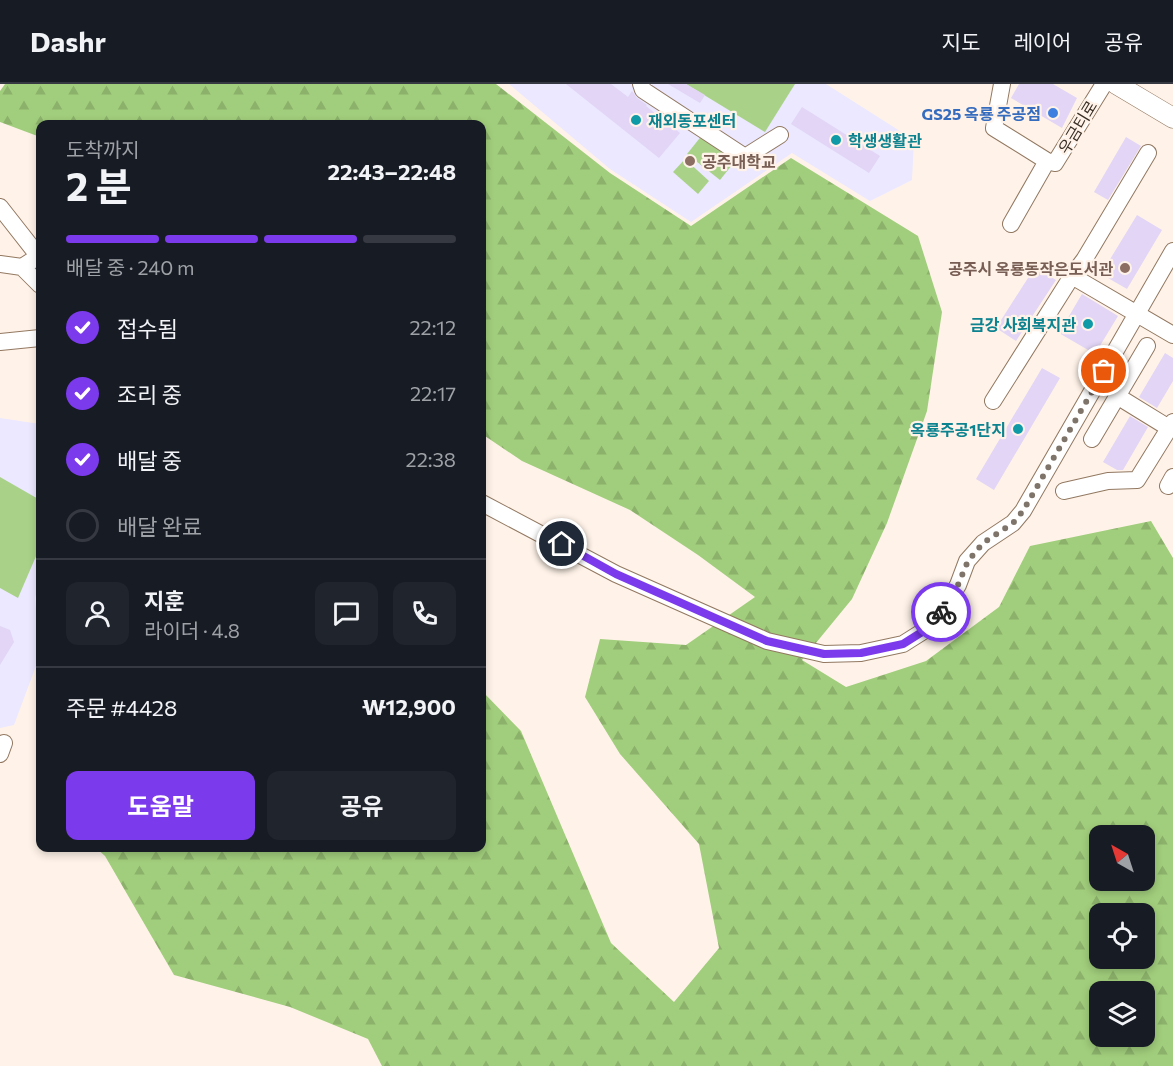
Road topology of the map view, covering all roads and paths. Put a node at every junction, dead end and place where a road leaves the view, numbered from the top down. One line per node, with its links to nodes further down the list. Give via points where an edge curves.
1 (1002, 84): 8 (street, 우금티로, via 994,128)
2 (1104, 84): 8 (street, 우금티로, via 1055,163)
3 (1116, 84): 5 (main road)
4 (640, 86): 6 (street, via 745,157)
5 (1173, 118)
6 (780, 135)
7 (1148, 153): 16 (street)
8 (1047, 161): 10 (street, 우금티로)
9 (0, 207): 12 (street)
10 (1011, 224)
11 (1173, 251): 18 (street)
12 (36, 252)
13 (36, 259): 15 (street)
14 (0, 264): 15 (street)
15 (22, 267): 17 (street)
16 (1072, 276): 18 (street); 24 (street)
17 (36, 281)
18 (1137, 314): 19 (street); 28 (street, via 1023,511 1013,523 983,543 968,561 942,611 922,632 903,644 861,653 824,654 767,641 616,574)
19 (1173, 335)
20 (36, 339): 21 (street)
21 (0, 342)
22 (1147, 346): 23 (street)
23 (1117, 396): 25 (street); 26 (street)
24 (993, 401)
25 (1171, 425): 27 (street, via 1137,480 1108,481)
26 (1092, 439)
27 (1064, 491)
28 (486, 505)

